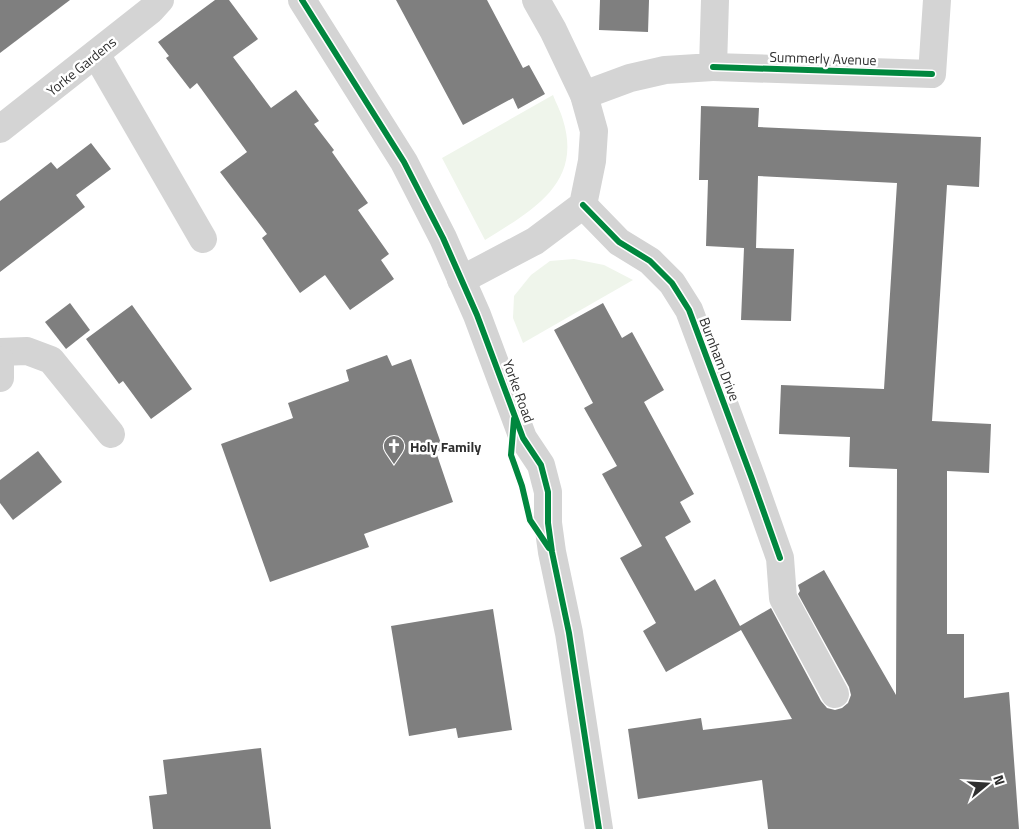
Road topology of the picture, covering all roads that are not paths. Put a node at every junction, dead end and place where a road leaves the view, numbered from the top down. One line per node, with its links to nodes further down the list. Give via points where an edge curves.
1 (160, 0): 6 (street, Yorke Gardens)
2 (302, 0): 12 (street, Yorke Road, via 404,162)
3 (536, 0): 8 (street)
4 (715, 0): 7 (street)
5 (937, 0): 7 (street, Summerly Avenue, via 932,74)
6 (96, 54): 9 (street, Yorke Gardens); 11 (street)
7 (713, 67): 8 (street, Summerly Avenue, via 665,70 630,78)
8 (584, 95): 10 (street, via 594,131)
9 (0, 129)
10 (583, 205): 12 (street, via 535,241); 17 (street, Burnham Drive, via 619,242 650,261 672,283 689,310 780,558 783,598)
11 (203, 239)
12 (461, 280): 18 (street, Yorke Road, via 523,438 541,465 546,480 552,552 569,633)
13 (0, 352): 16 (street, via 26,351 51,360)
14 (0, 360): 15 (street)
15 (0, 378)
16 (111, 434)
17 (834, 694)
18 (599, 829)

